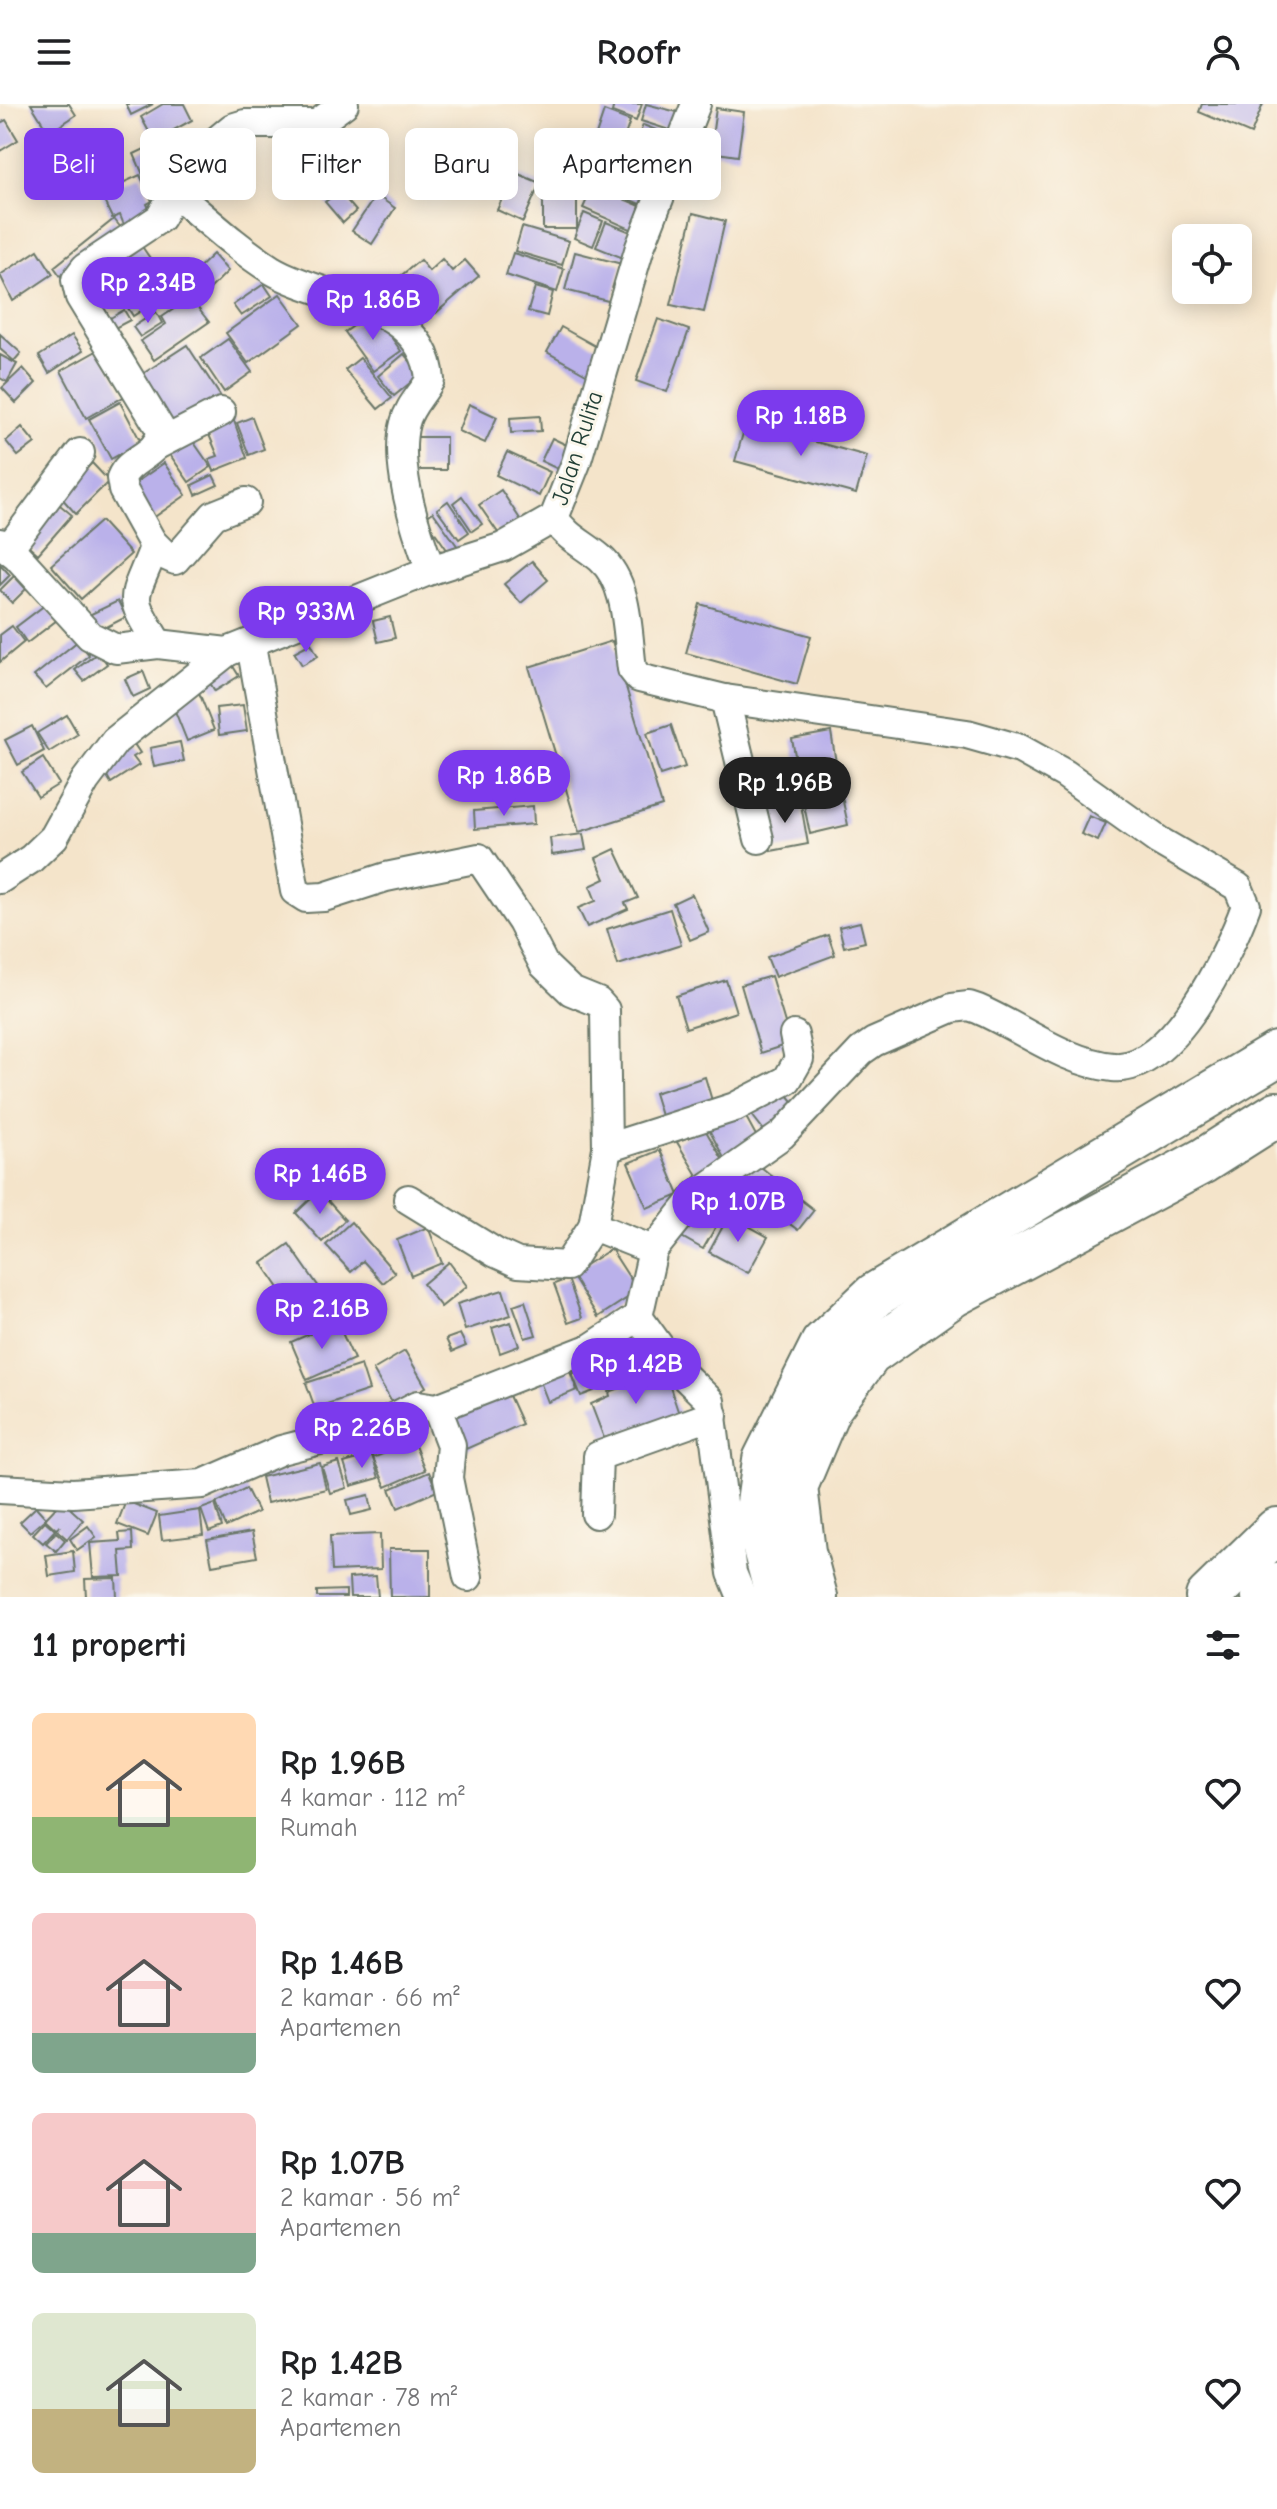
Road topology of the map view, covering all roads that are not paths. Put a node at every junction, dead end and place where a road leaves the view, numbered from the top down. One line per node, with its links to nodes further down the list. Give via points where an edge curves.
1 (344, 104): 3 (street, via 317,124)
2 (696, 104): 10 (street, Jalan Rulita, via 636,258 576,463)
3 (232, 128)
4 (171, 200): 7 (street, via 160,218 85,268 76,280 80,297 159,424)
5 (184, 200): 13 (street, via 271,269 306,287 379,309 405,330 426,359 430,380 409,410 403,437 415,527)
6 (221, 412): 7 (street)
7 (155, 446): 11 (street, via 121,478)
8 (80, 453): 12 (street)
9 (246, 502): 11 (street, via 214,515 175,560)
10 (554, 518): 13 (street, Jalan Rulita, via 503,547); 16 (street, via 617,580 632,669 639,678)
11 (152, 542): 14 (street, via 134,598)
12 (4, 546): 14 (street, Jalan Rulita, via 95,640 116,649)
13 (431, 570): 15 (street, Jalan Rulita)
14 (158, 644): 15 (street, Jalan Rulita)
15 (239, 648): 18 (street, via 115,741 54,837); 22 (street, via 295,891 306,898 324,897 386,877 479,858 544,965 571,991 605,1010)
16 (725, 699): 17 (street); 25 (street, via 967,734 1020,749 1238,887 1246,906 1180,1028 1143,1061 1122,1067 1093,1063 978,1009 952,1008 861,1051 782,1135 698,1194)
17 (759, 839)
18 (0, 879)
19 (794, 1035): 22 (street, via 799,1059 787,1080 735,1107)
20 (1277, 1054): 35 (highway, via 875,1295 823,1344 765,1460 757,1518)
21 (1277, 1114): 36 (highway, via 1203,1161 954,1294 869,1354 828,1409 795,1487)
22 (607, 1148): 24 (street)
23 (408, 1199): 24 (street, via 518,1263 567,1266)
24 (593, 1226): 25 (street)
25 (653, 1250): 26 (street)
26 (638, 1317): 27 (street, via 591,1348); 28 (street, via 672,1364 710,1401)
27 (437, 1408): 29 (street, via 418,1405 379,1425 281,1450 203,1484 73,1493); 32 (street, via 449,1436 448,1478)
28 (713, 1415): 30 (street, via 598,1456); 34 (street, via 732,1573)
29 (0, 1489)
30 (596, 1514)
31 (1277, 1530): 37 (highway)
32 (468, 1577)
33 (1277, 1585): 38 (highway)
34 (742, 1597)
35 (778, 1597)
36 (815, 1597)
37 (1208, 1597)
38 (1264, 1597)

